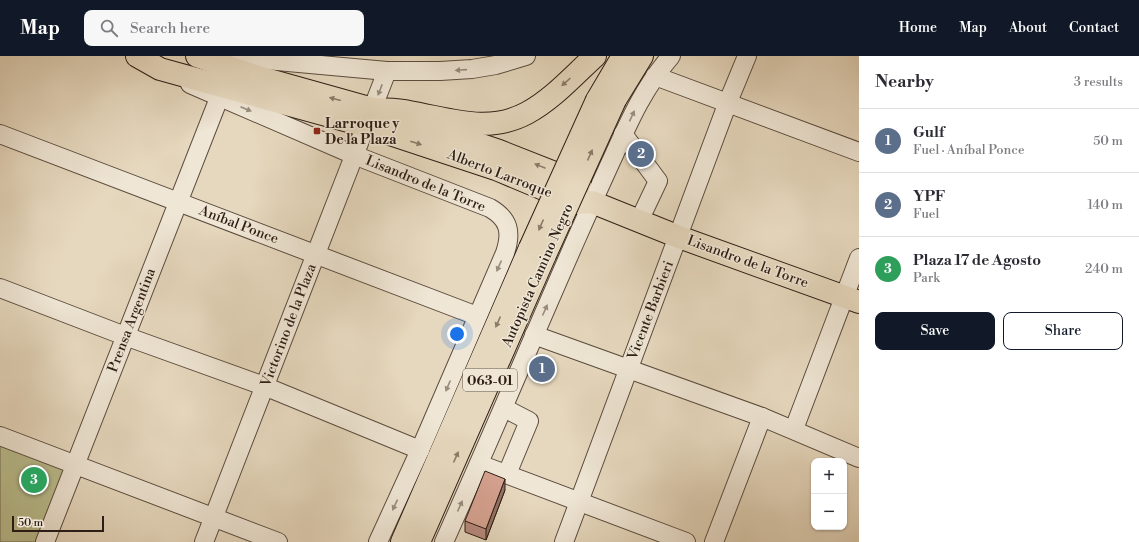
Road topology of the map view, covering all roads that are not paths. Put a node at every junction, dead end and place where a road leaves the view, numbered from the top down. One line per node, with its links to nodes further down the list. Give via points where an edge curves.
1 (125, 56): 11 (street, Lisandro de la Torre)
2 (197, 56): 17 (main road, Alberto Larroque, one-way to 2)
3 (222, 56): 10 (street)
4 (526, 56): 12 (street, one-way to 12, via 472,69)
5 (595, 56): 17 (main road, one-way to 17, via 549,97 528,112 508,121 479,125 408,111)
6 (623, 56): 15 (main road, Autopista Camino Negro / 063-01)
7 (642, 56): 15 (main road, Autopista Camino Negro / 063-01)
8 (671, 56): 13 (street)
9 (747, 56): 16 (street, Vicente Barbieri)
10 (254, 57): 12 (street)
11 (149, 63): 14 (street, Lisandro de la Torre); 17 (main road, Alberto Larroque)
12 (387, 71): 17 (street, Victorino de la Plaza, one-way to 17)
13 (655, 76): 16 (street); 19 (street, one-way to 13, via 638,102)
14 (219, 98): 21 (street, Lisandro de la Torre, one-way to 21); 22 (street, Prensa Argentina)
15 (606, 100): 26 (main road, Autopista Camino Negro / 063-01, bridge)
16 (728, 102): 20 (street); 25 (street, Vicente Barbieri)
17 (369, 118): 21 (street, Victorino de la Plaza); 23 (main road, Alberto Larroque, via 500,151 540,166 584,185)
18 (0, 134): 22 (street, Aníbal Ponce)
19 (623, 134): 23 (street); 24 (street, via 658,181)
20 (859, 152)
21 (354, 155): 27 (street, Victorino de la Plaza); 31 (street, Lisandro de la Torre, one-way to 31, via 490,208 501,215 506,222 509,238)
22 (178, 201): 27 (street, Aníbal Ponce); 33 (street, Prensa Argentina)
23 (592, 202): 24 (main road, Lisandro de la Torre); 32 (street, one-way to 23)
24 (639, 221): 25 (main road, Lisandro de la Torre)
25 (679, 237): 30 (main road, Lisandro de la Torre); 34 (street, Vicente Barbieri)
26 (538, 251): 53 (main road, Autopista Camino Negro / 063-01, one-way to 53); 54 (main road, Autopista Camino Negro / 063-01, one-way to 26)
27 (315, 254): 31 (street, Aníbal Ponce); 35 (street, Victorino de la Plaza)
28 (859, 258): 30 (street)
29 (0, 288): 33 (street)
30 (852, 299): 38 (street)
31 (477, 316): 42 (street, one-way to 42)
32 (534, 335): 34 (street); 36 (street)
33 (125, 336): 35 (street); 45 (street, Prensa Argentina)
34 (628, 369): 37 (street); 47 (street, Vicente Barbieri)
35 (264, 386): 42 (street); 48 (street, Victorino de la Plaza)
36 (504, 408): 40 (street, via 530,421); 41 (street)
37 (762, 417): 38 (street); 58 (street)
38 (794, 429): 43 (street)
39 (0, 436): 45 (street)
40 (522, 439): 41 (street); 46 (street)
41 (489, 441): 44 (street)
42 (420, 450): 52 (street, one-way to 52)
43 (859, 458)
44 (479, 464): 46 (street); 55 (street, one-way to 44)
45 (75, 465): 48 (street); 49 (street, Prensa Argentina)
46 (507, 474): 47 (street)
47 (579, 502): 56 (street, Vicente Barbieri); 57 (street)
48 (214, 517): 50 (street, Victorino de la Plaza); 51 (street)
49 (45, 542)
50 (204, 542)
51 (278, 542)
52 (378, 542)
53 (402, 542)
54 (419, 542)
55 (444, 542)
56 (564, 542)
57 (686, 542)
58 (714, 542)

